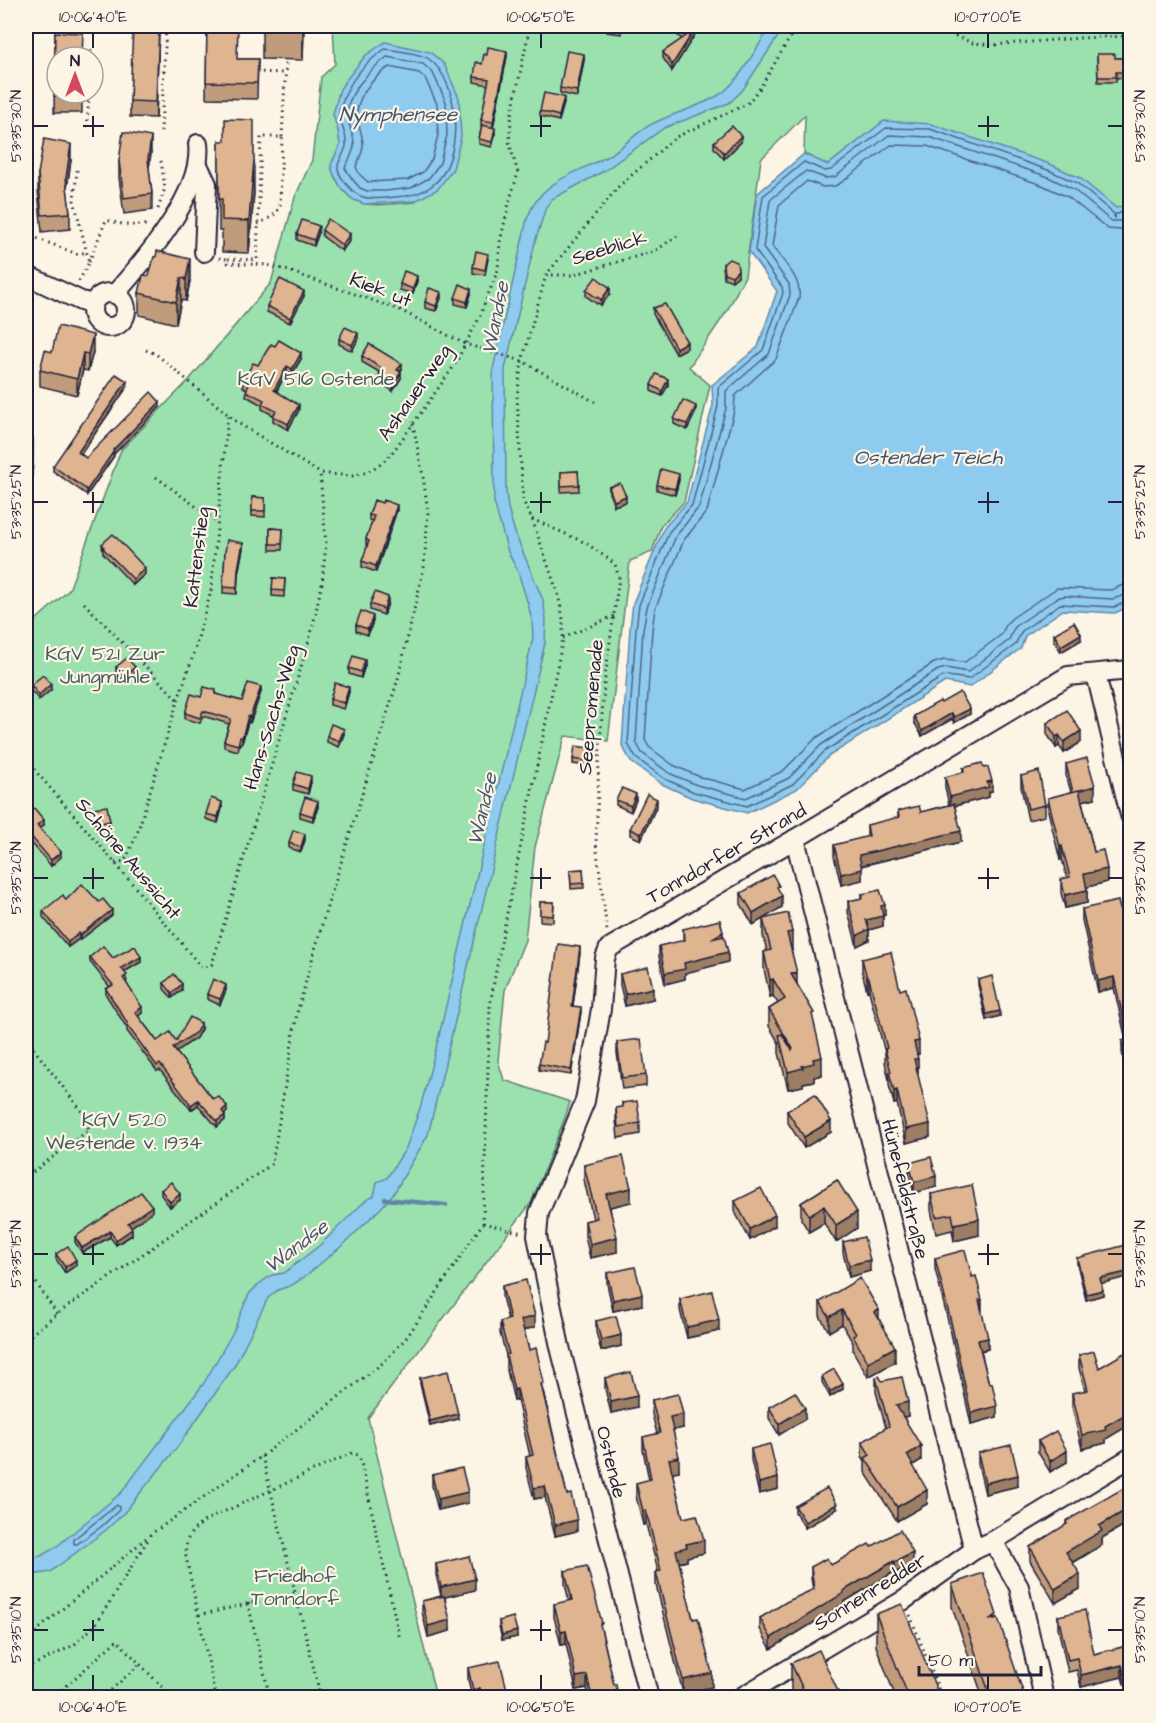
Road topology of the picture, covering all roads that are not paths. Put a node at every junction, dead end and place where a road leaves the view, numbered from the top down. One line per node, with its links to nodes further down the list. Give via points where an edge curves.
1 (198, 144): 2 (street)
2 (198, 165): 3 (street, via 207,184); 5 (street, via 172,220)
3 (204, 252)
4 (26, 274): 6 (street)
5 (115, 294): 6 (street, via 100,296); 6 (street, via 126,311 122,321 113,326 103,326 95,319)
6 (93, 304)
7 (1131, 670): 8 (street, Tonndorfer Strand)
8 (1096, 674): 9 (street); 10 (street, Tonndorfer Strand, via 1068,676)
9 (1131, 815)
10 (795, 839): 11 (street, Tonndorfer Strand, via 609,948 585,1101 539,1213); 14 (street, Hünefeldstraße)
11 (537, 1236): 15 (street, Ostende, via 560,1347)
12 (1131, 1458): 13 (street, Sonnenredder)
13 (993, 1541): 14 (street, Sonnenredder); 17 (street, via 1019,1587)
14 (974, 1550): 16 (street, Sonnenredder, via 904,1600)
15 (649, 1698)
16 (740, 1698)
17 (1044, 1698)

